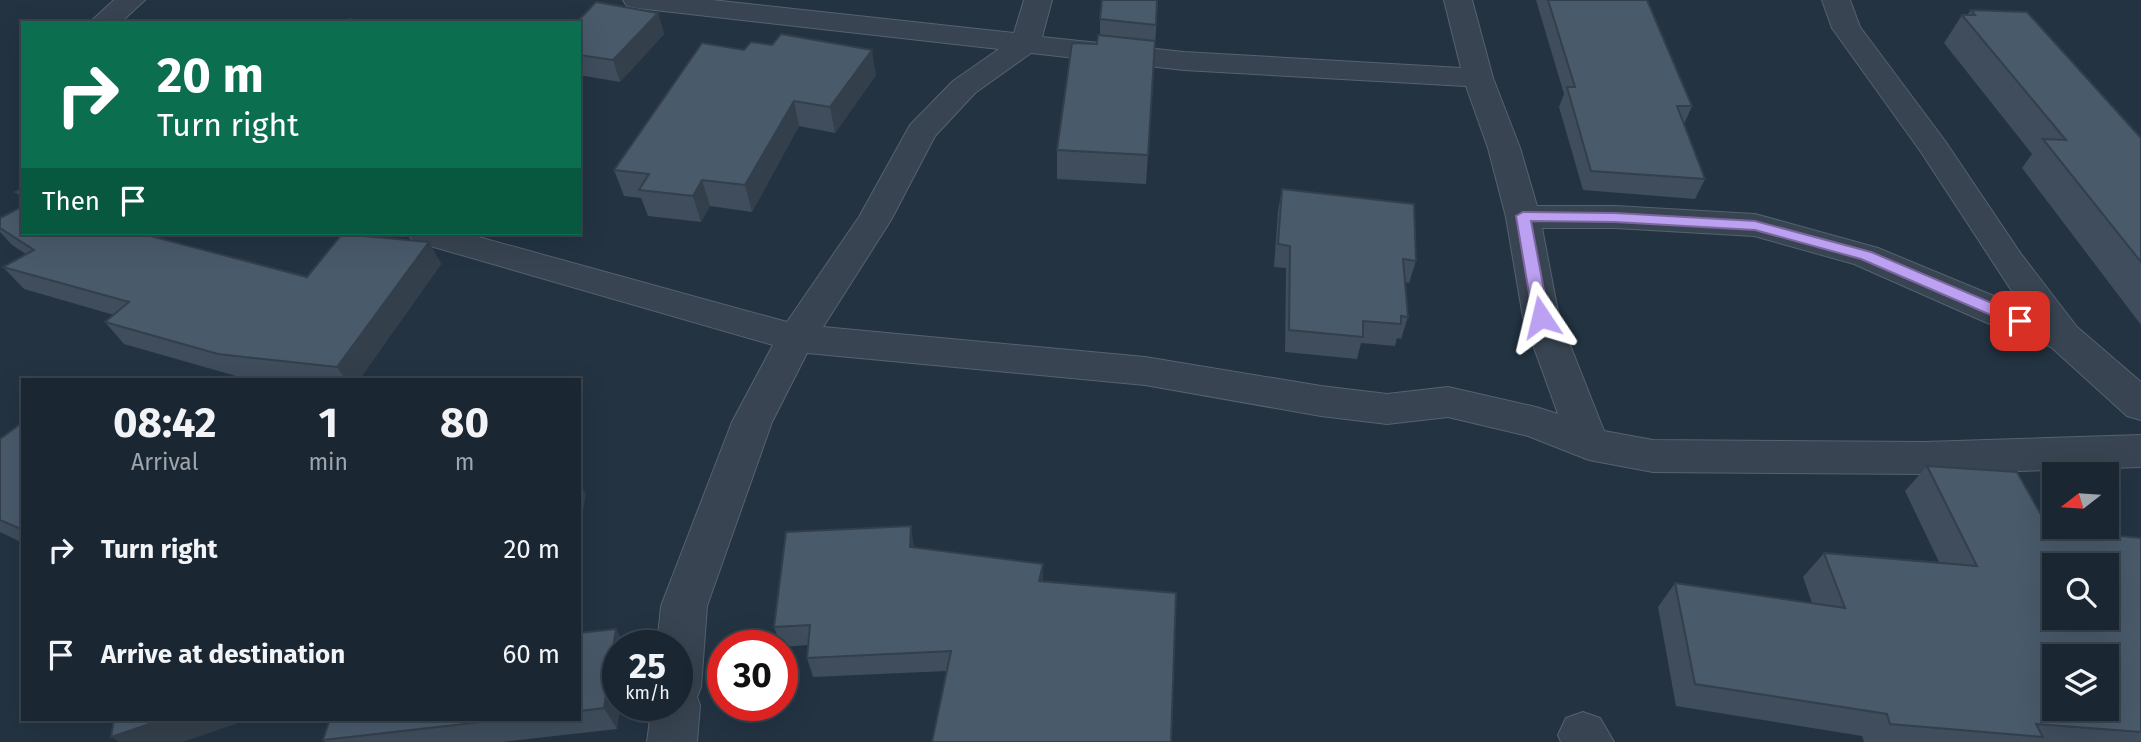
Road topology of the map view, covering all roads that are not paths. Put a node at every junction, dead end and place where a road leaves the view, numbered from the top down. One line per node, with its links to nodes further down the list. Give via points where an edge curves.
1 (131, 0): 6 (street)
2 (637, 0): 7 (street)
3 (1038, 0): 7 (street)
4 (1458, 0): 8 (street)
5 (1836, 0): 11 (street, via 1846,28)
6 (105, 21)
7 (1026, 43): 8 (street, via 1184,61); 12 (street, via 964,87 921,132 874,220)
8 (1478, 78): 9 (street)
9 (1523, 216): 11 (street, via 1755,225 1866,256); 14 (street, via 1541,317)
10 (432, 235): 12 (street)
11 (2064, 337): 13 (street)
12 (796, 338): 14 (street, via 1145,371 1387,409 1448,402 1536,422); 16 (street, via 752,422 684,606)
13 (2141, 405)
14 (1589, 444): 15 (street, via 1653,456 1924,458)
15 (2141, 451)
16 (682, 630)
17 (674, 721): 18 (street)
18 (672, 742)

